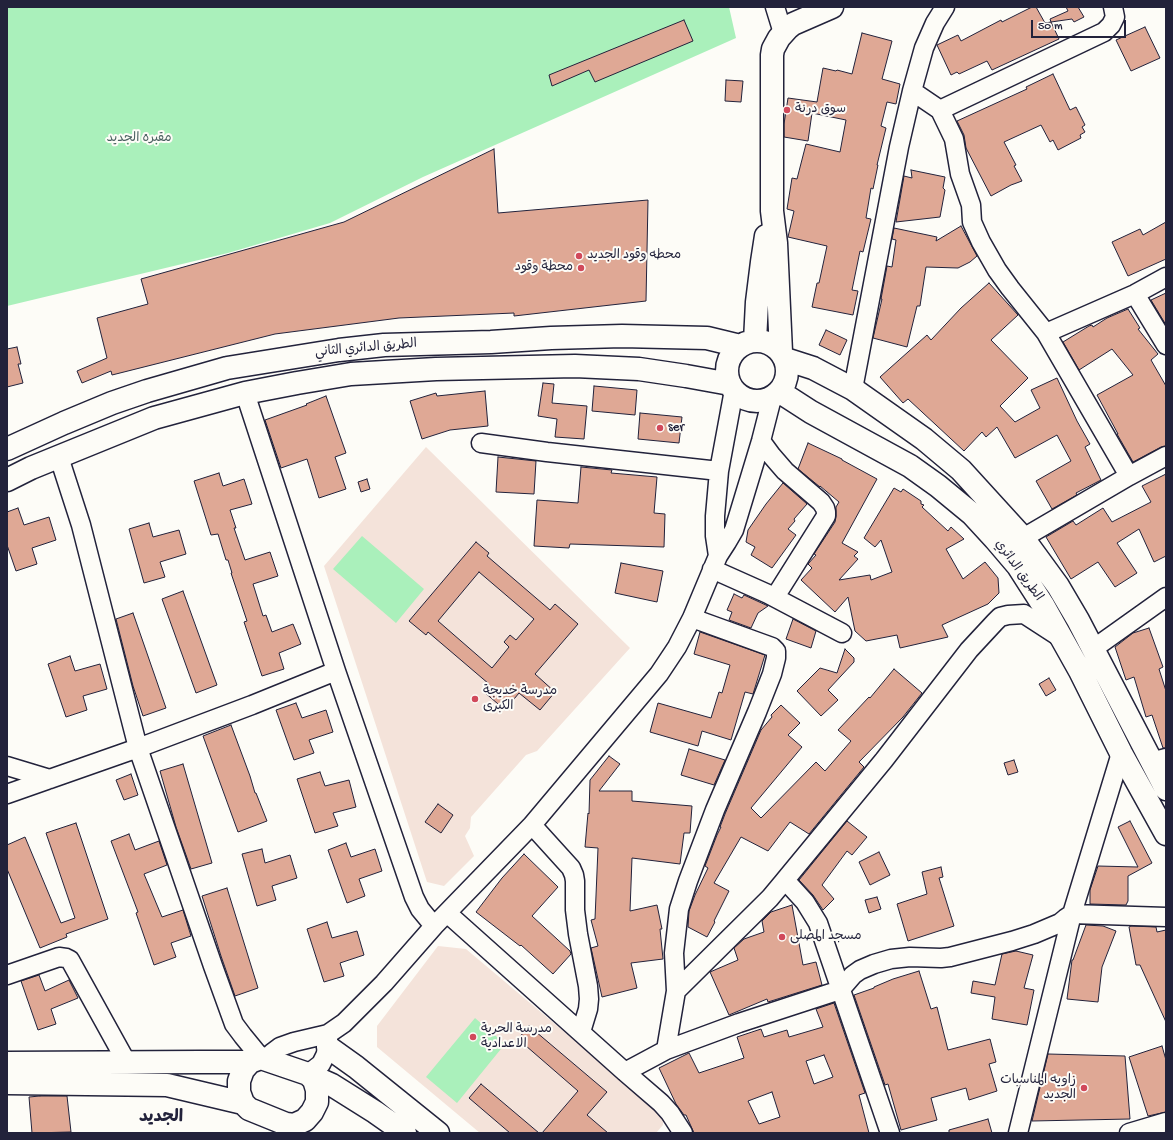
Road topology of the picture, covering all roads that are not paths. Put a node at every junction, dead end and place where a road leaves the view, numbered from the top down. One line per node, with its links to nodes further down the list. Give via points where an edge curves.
1 (775, 7): 5 (street)
2 (832, 7): 5 (main road, via 793,24)
3 (945, 7): 6 (street, via 924,48)
4 (1113, 7): 7 (street, via 1115,17 1104,32)
5 (782, 33): 8 (main road, via 772,55)
6 (912, 91): 7 (street); 16 (street)
7 (940, 110): 11 (street, via 954,139 960,174 971,205 972,222 981,242 1001,276)
8 (772, 211): 12 (main road); 14 (main road)
9 (1166, 277): 10 (street)
10 (1135, 294): 11 (street); 13 (street)
11 (1046, 333): 25 (street)
12 (748, 344): 14 (main road, via 769,344); 15 (main road, via 732,354 728,364 727,374); 21 (main road, الطريق الدائري الثاني, via 707,338 622,336 384,345 339,350 227,368 162,386 112,402)
13 (1166, 345)
14 (783, 356): 16 (main road, الطريق الدائري); 18 (main road, via 787,371 786,382)
15 (732, 387): 17 (main road, الطريق الدائري الثاني, via 686,376 639,369 575,366 351,374); 18 (main road, via 741,397 751,401 762,401); 24 (street)
16 (853, 389): 27 (main road, الطريق الدائري, via 924,439 961,470)
17 (245, 393): 23 (main road, الطريق الدائري الثاني, via 154,418); 35 (street)
18 (776, 395): 19 (street); 33 (main road, الطريق الدائري, via 910,466 972,514 1018,566)
19 (761, 441): 28 (street, via 734,530); 29 (street, via 785,471 821,502 826,512 826,516)
20 (481, 443): 24 (street)
21 (7, 449)
22 (1166, 456): 25 (street)
23 (59, 458): 26 (main road, الطريق الدائري الثاني); 36 (street, via 81,525)
24 (719, 471): 28 (street, via 715,516)
25 (1129, 476): 27 (street)
26 (7, 480)
27 (1023, 538): 34 (main road, الطريق الدائري, via 1058,586)
28 (715, 563): 29 (street); 31 (street)
29 (775, 597): 32 (street)
30 (1166, 597): 34 (street)
31 (692, 618): 43 (street, via 659,674); 52 (street, via 772,647 776,651 776,658 757,712 715,810 679,909 674,953)
32 (842, 633)
33 (1061, 638): 37 (main road, الطريق الدائري); 45 (street, via 1024,614 1000,617 969,650 884,760)
34 (1093, 649): 38 (main road, الطريق الدائري)
35 (336, 671): 36 (street); 49 (street, via 414,897)
36 (138, 748): 40 (street); 56 (street, via 234,1024)
37 (1121, 753): 44 (main road, الطريق الدائري); 47 (street)
38 (1159, 760): 41 (main road, الطريق الدائري)
39 (7, 766): 40 (street)
40 (50, 779): 42 (street)
41 (1166, 789)
42 (7, 794)
43 (532, 825): 46 (street); 53 (street, via 571,868 574,875 575,910 589,999)
44 (1166, 834)
45 (785, 880): 51 (street, via 805,902 818,923); 52 (street)
46 (447, 913): 49 (street); 53 (street)
47 (1072, 914): 48 (street); 51 (street, via 1060,923 1034,934 950,957 897,958 874,964 853,975); 71 (street)
48 (1166, 916)
49 (434, 926): 54 (street)
50 (7, 975): 58 (street, via 59,957 70,960)
51 (840, 990): 55 (street); 70 (street)
52 (676, 991): 55 (street)
53 (581, 1032): 59 (street)
54 (328, 1041): 56 (street, via 294,1042); 60 (street, via 326,1056); 68 (main road)
55 (666, 1050): 59 (street)
56 (259, 1060): 58 (main road); 60 (main road); 62 (main road, via 242,1070 238,1081)
57 (7, 1063): 58 (main road)
58 (127, 1063)
59 (625, 1072): 69 (street, via 661,1103)
60 (311, 1077): 64 (main road, via 317,1090 317,1102 305,1120); 67 (main road, via 332,1086)
61 (7, 1083): 62 (main road, via 167,1084)
62 (244, 1103): 64 (main road, via 250,1109)
63 (1166, 1122): 65 (street)
64 (294, 1125): 66 (main road)
65 (1140, 1131)
66 (314, 1133)
67 (405, 1133)
68 (438, 1133)
69 (683, 1133)
70 (890, 1133)
71 (1018, 1133)

